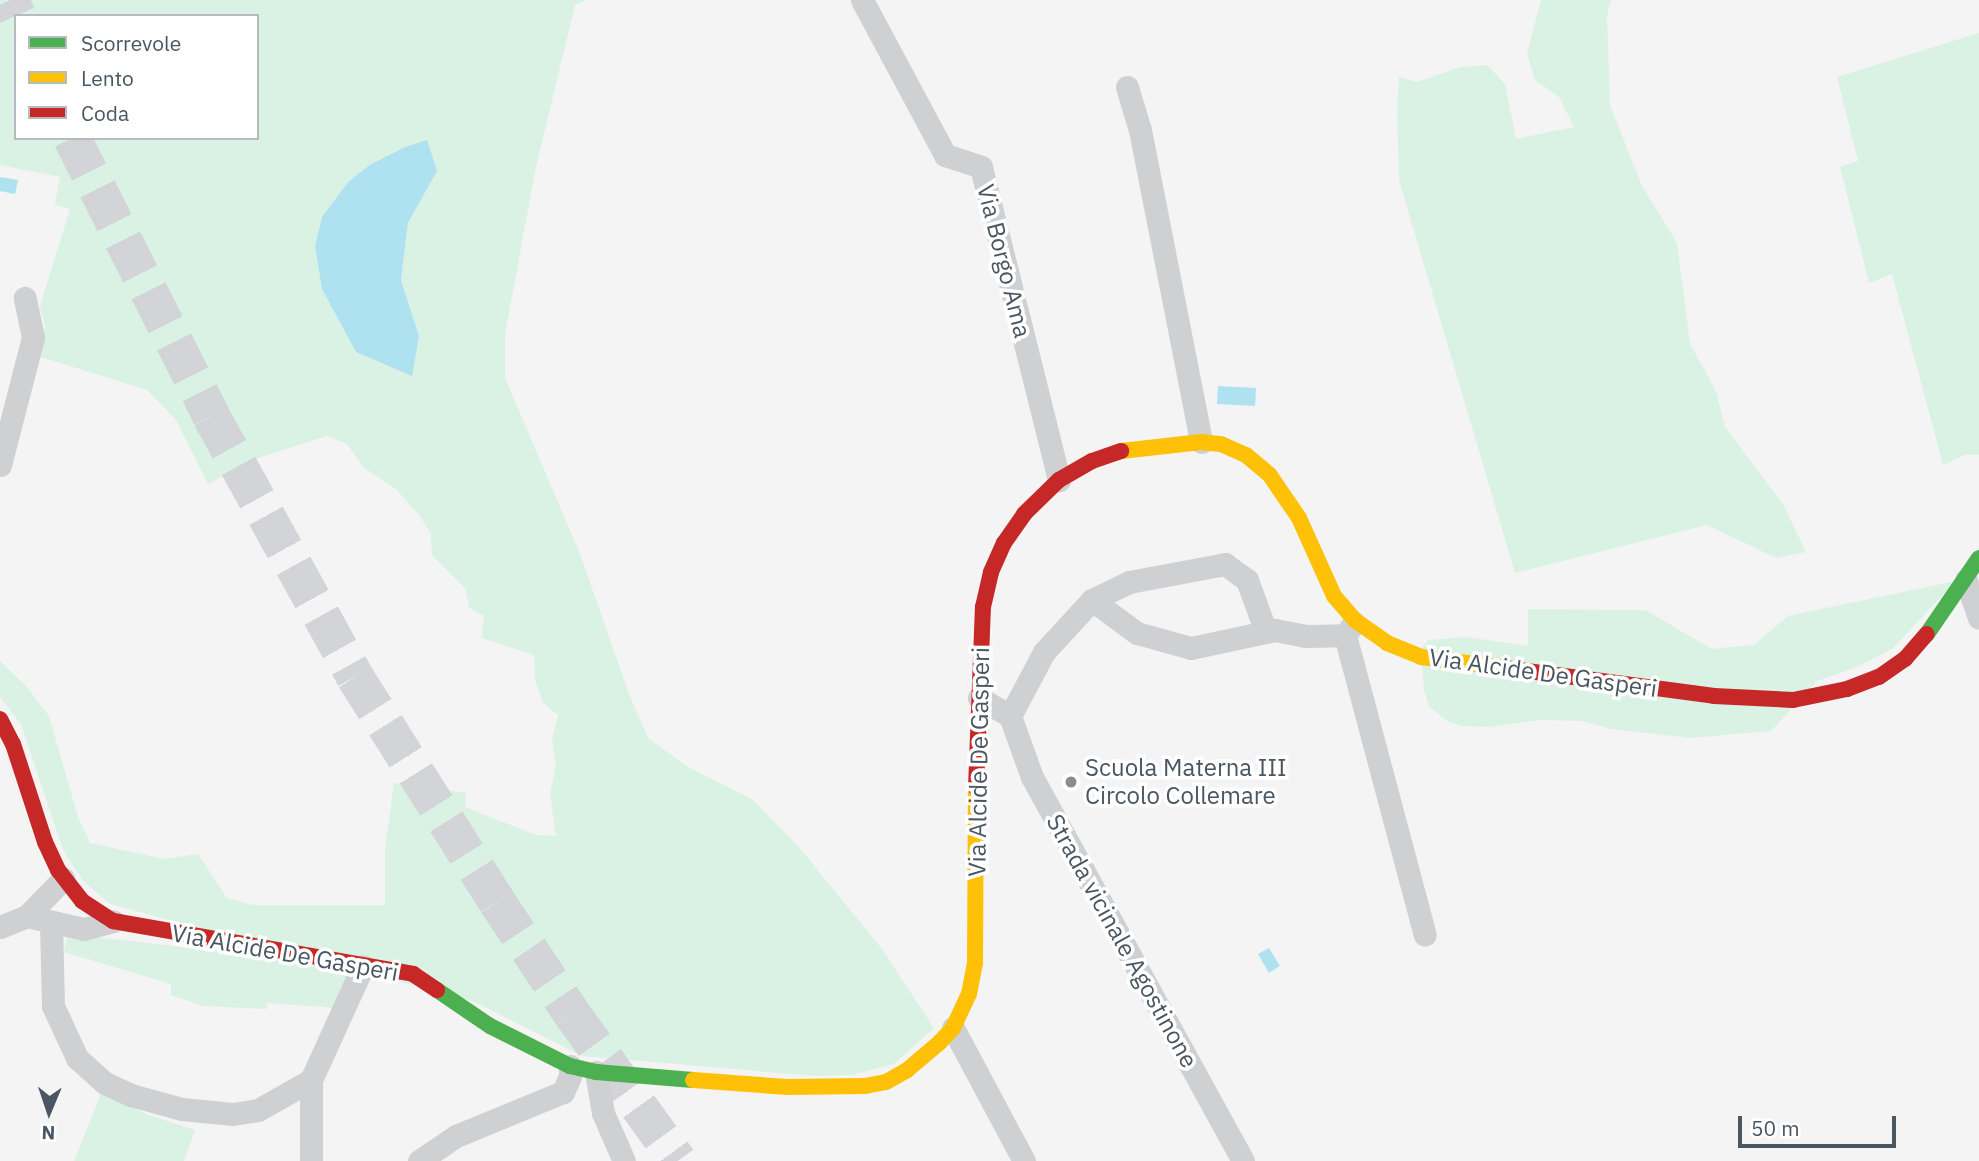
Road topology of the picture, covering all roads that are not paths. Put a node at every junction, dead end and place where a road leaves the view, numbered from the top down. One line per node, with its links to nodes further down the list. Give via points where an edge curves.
1 (862, 0): 6 (street, Via Borgo Ama, via 945,155 981,167)
2 (1127, 87): 4 (street, via 1140,130)
3 (25, 298): 5 (street, via 33,337)
4 (1201, 442): 6 (street, Via Alcide De Gasperi, via 1124,450); 10 (street, Via Alcide De Gasperi, via 1221,444 1246,455 1269,474 1299,518)
5 (0, 465)
6 (1059, 480): 12 (street, Via Alcide De Gasperi, via 1024,514 991,572 983,607)
7 (1979, 558): 8 (street, Via Alcide De Gasperi)
8 (1974, 598): 10 (street, Via Alcide De Gasperi, via 1938,621 1905,659 1879,677 1793,700 1714,696 1421,657)
9 (1092, 600): 11 (street, via 1137,634 1191,648); 11 (street, via 1129,582 1225,564 1247,580); 13 (street, via 1044,652)
10 (1350, 628): 11 (street, via 1306,636); 20 (street, Via Alcide De Gasperi)
11 (1266, 632)
12 (979, 698): 13 (street); 22 (street, Via Alcide De Gasperi, via 975,963 969,994)
13 (1010, 716): 30 (street, Strada vicinale Agostinone, via 1032,777)
14 (0, 719): 15 (street, Via Alcide De Gasperi, via 13,744 49,853)
15 (63, 879): 16 (street); 17 (street, Via Alcide De Gasperi, via 89,906)
16 (27, 916): 18 (street); 19 (street)
17 (113, 920): 18 (street, via 84,929); 21 (street, Via Alcide De Gasperi)
18 (51, 923): 25 (street, via 53,1006 77,1058 105,1083 182,1109 233,1114 258,1110)
19 (0, 927)
20 (1425, 935)
21 (363, 966): 23 (street, Via Alcide De Gasperi, via 413,974 490,1026); 25 (street)
22 (953, 1027): 24 (street, Via Alcide De Gasperi, via 906,1071 866,1086 787,1087); 29 (street)
23 (570, 1066): 24 (street, Via Alcide De Gasperi); 27 (street, via 563,1091 456,1136)
24 (597, 1072): 28 (street, via 603,1113)
25 (311, 1080): 26 (street)
26 (311, 1161)
27 (419, 1161)
28 (624, 1161)
29 (1024, 1161)
30 (1243, 1161)

